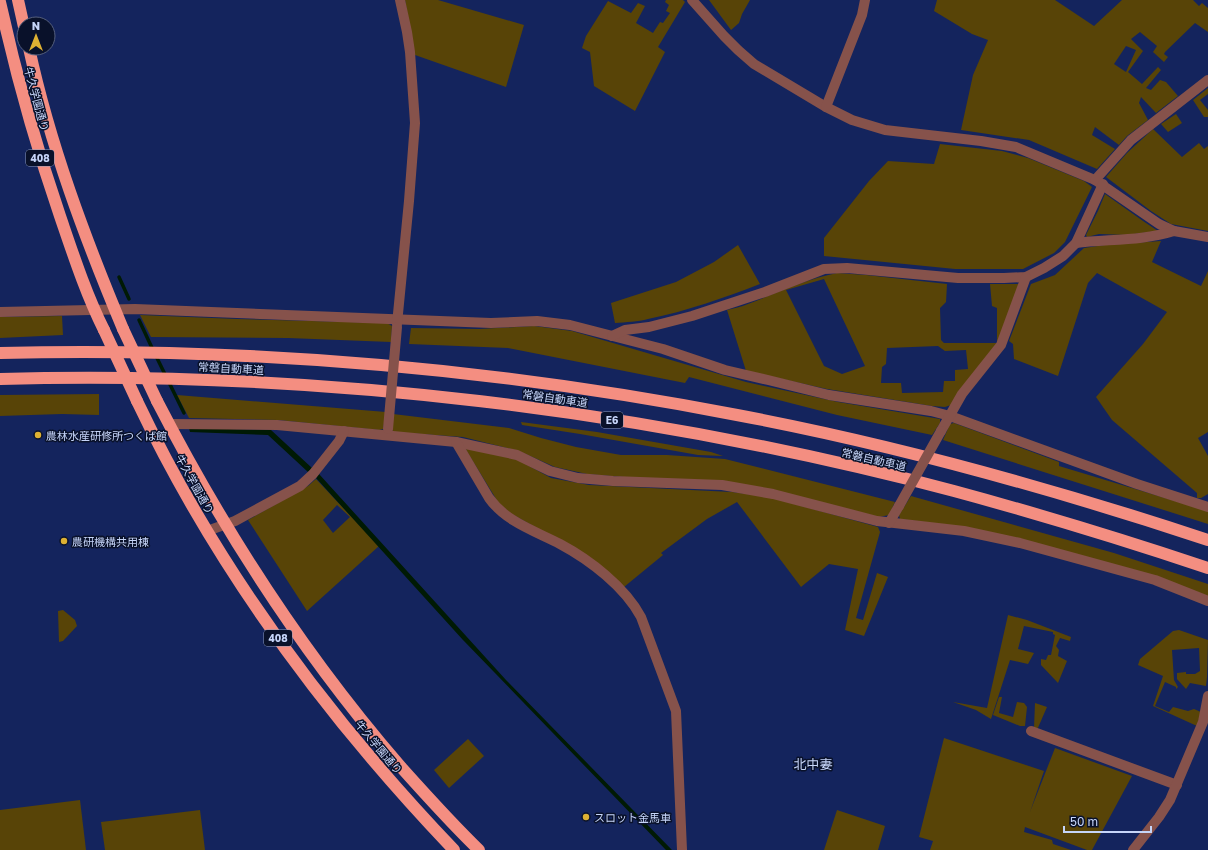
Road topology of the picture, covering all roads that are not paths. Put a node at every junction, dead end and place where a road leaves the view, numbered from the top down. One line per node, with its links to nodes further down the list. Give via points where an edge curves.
1 (18, 0): 6 (highway)
2 (400, 0): 18 (street, via 410,52 415,123)
3 (692, 0): 9 (street, via 724,36 754,64)
4 (865, 0): 9 (street, via 862,15)
5 (0, 2): 15 (highway, 牛久学園通り / 408, via 33,135)
6 (22, 16)
7 (31, 56): 16 (highway, 牛久学園通り / 408, via 60,164)
8 (1208, 80): 10 (street, via 1131,140)
9 (826, 107): 10 (street, via 852,120 885,130 1016,147)
10 (1099, 182): 11 (street, via 1158,224); 13 (street)
11 (1174, 231): 12 (street); 13 (street, via 1131,240)
12 (1208, 237)
13 (1076, 242): 14 (street, via 1063,256)
14 (1026, 277): 19 (street, via 958,278 847,268 824,269 692,316 625,330); 22 (street, via 1002,345 962,394)
15 (94, 309): 16 (street); 17 (street); 30 (highway, 牛久学園通り / 408, bridge, via 150,427)
16 (114, 309): 18 (street); 23 (highway, 牛久学園通り / 408, bridge)
17 (0, 312)
18 (397, 323): 19 (street, via 537,321 570,325); 25 (street, bridge)
19 (612, 336): 22 (street, via 725,370 829,395)
20 (0, 353): 31 (highway, 常磐自動車道 / E6, via 256,356 359,363 589,390 737,415 858,441 1056,493)
21 (0, 379): 32 (highway, 常磐自動車道 / E6, via 172,378 258,382 419,395 586,416 728,440 937,487 1048,517)
22 (950, 416): 27 (street, via 1137,484); 28 (street, bridge)
23 (169, 424): 24 (street, via 277,426); 29 (highway, 牛久学園通り / 408)
24 (344, 431): 25 (street); 29 (street, via 313,474 300,486)
25 (388, 432): 26 (street)
26 (456, 442): 28 (street, via 517,455 550,471 578,478 722,486 773,494); 40 (street, via 495,506 504,515 578,554 611,581 641,617 676,711)
27 (1208, 506)
28 (889, 523): 33 (street, via 957,530 1020,543 1155,580)
29 (225, 525): 30 (street); 39 (highway, 牛久学園通り / 408, via 272,597 346,700 420,788)
30 (207, 531): 38 (highway, 牛久学園通り / 408, via 322,699 359,745)
31 (1208, 540)
32 (1208, 568)
33 (1208, 601)
34 (1208, 696): 35 (street)
35 (1206, 723): 37 (street)
36 (1031, 731): 37 (street)
37 (1177, 785): 41 (street, via 1159,817)
38 (454, 850)
39 (479, 850)
40 (682, 850)
41 (1133, 850)

